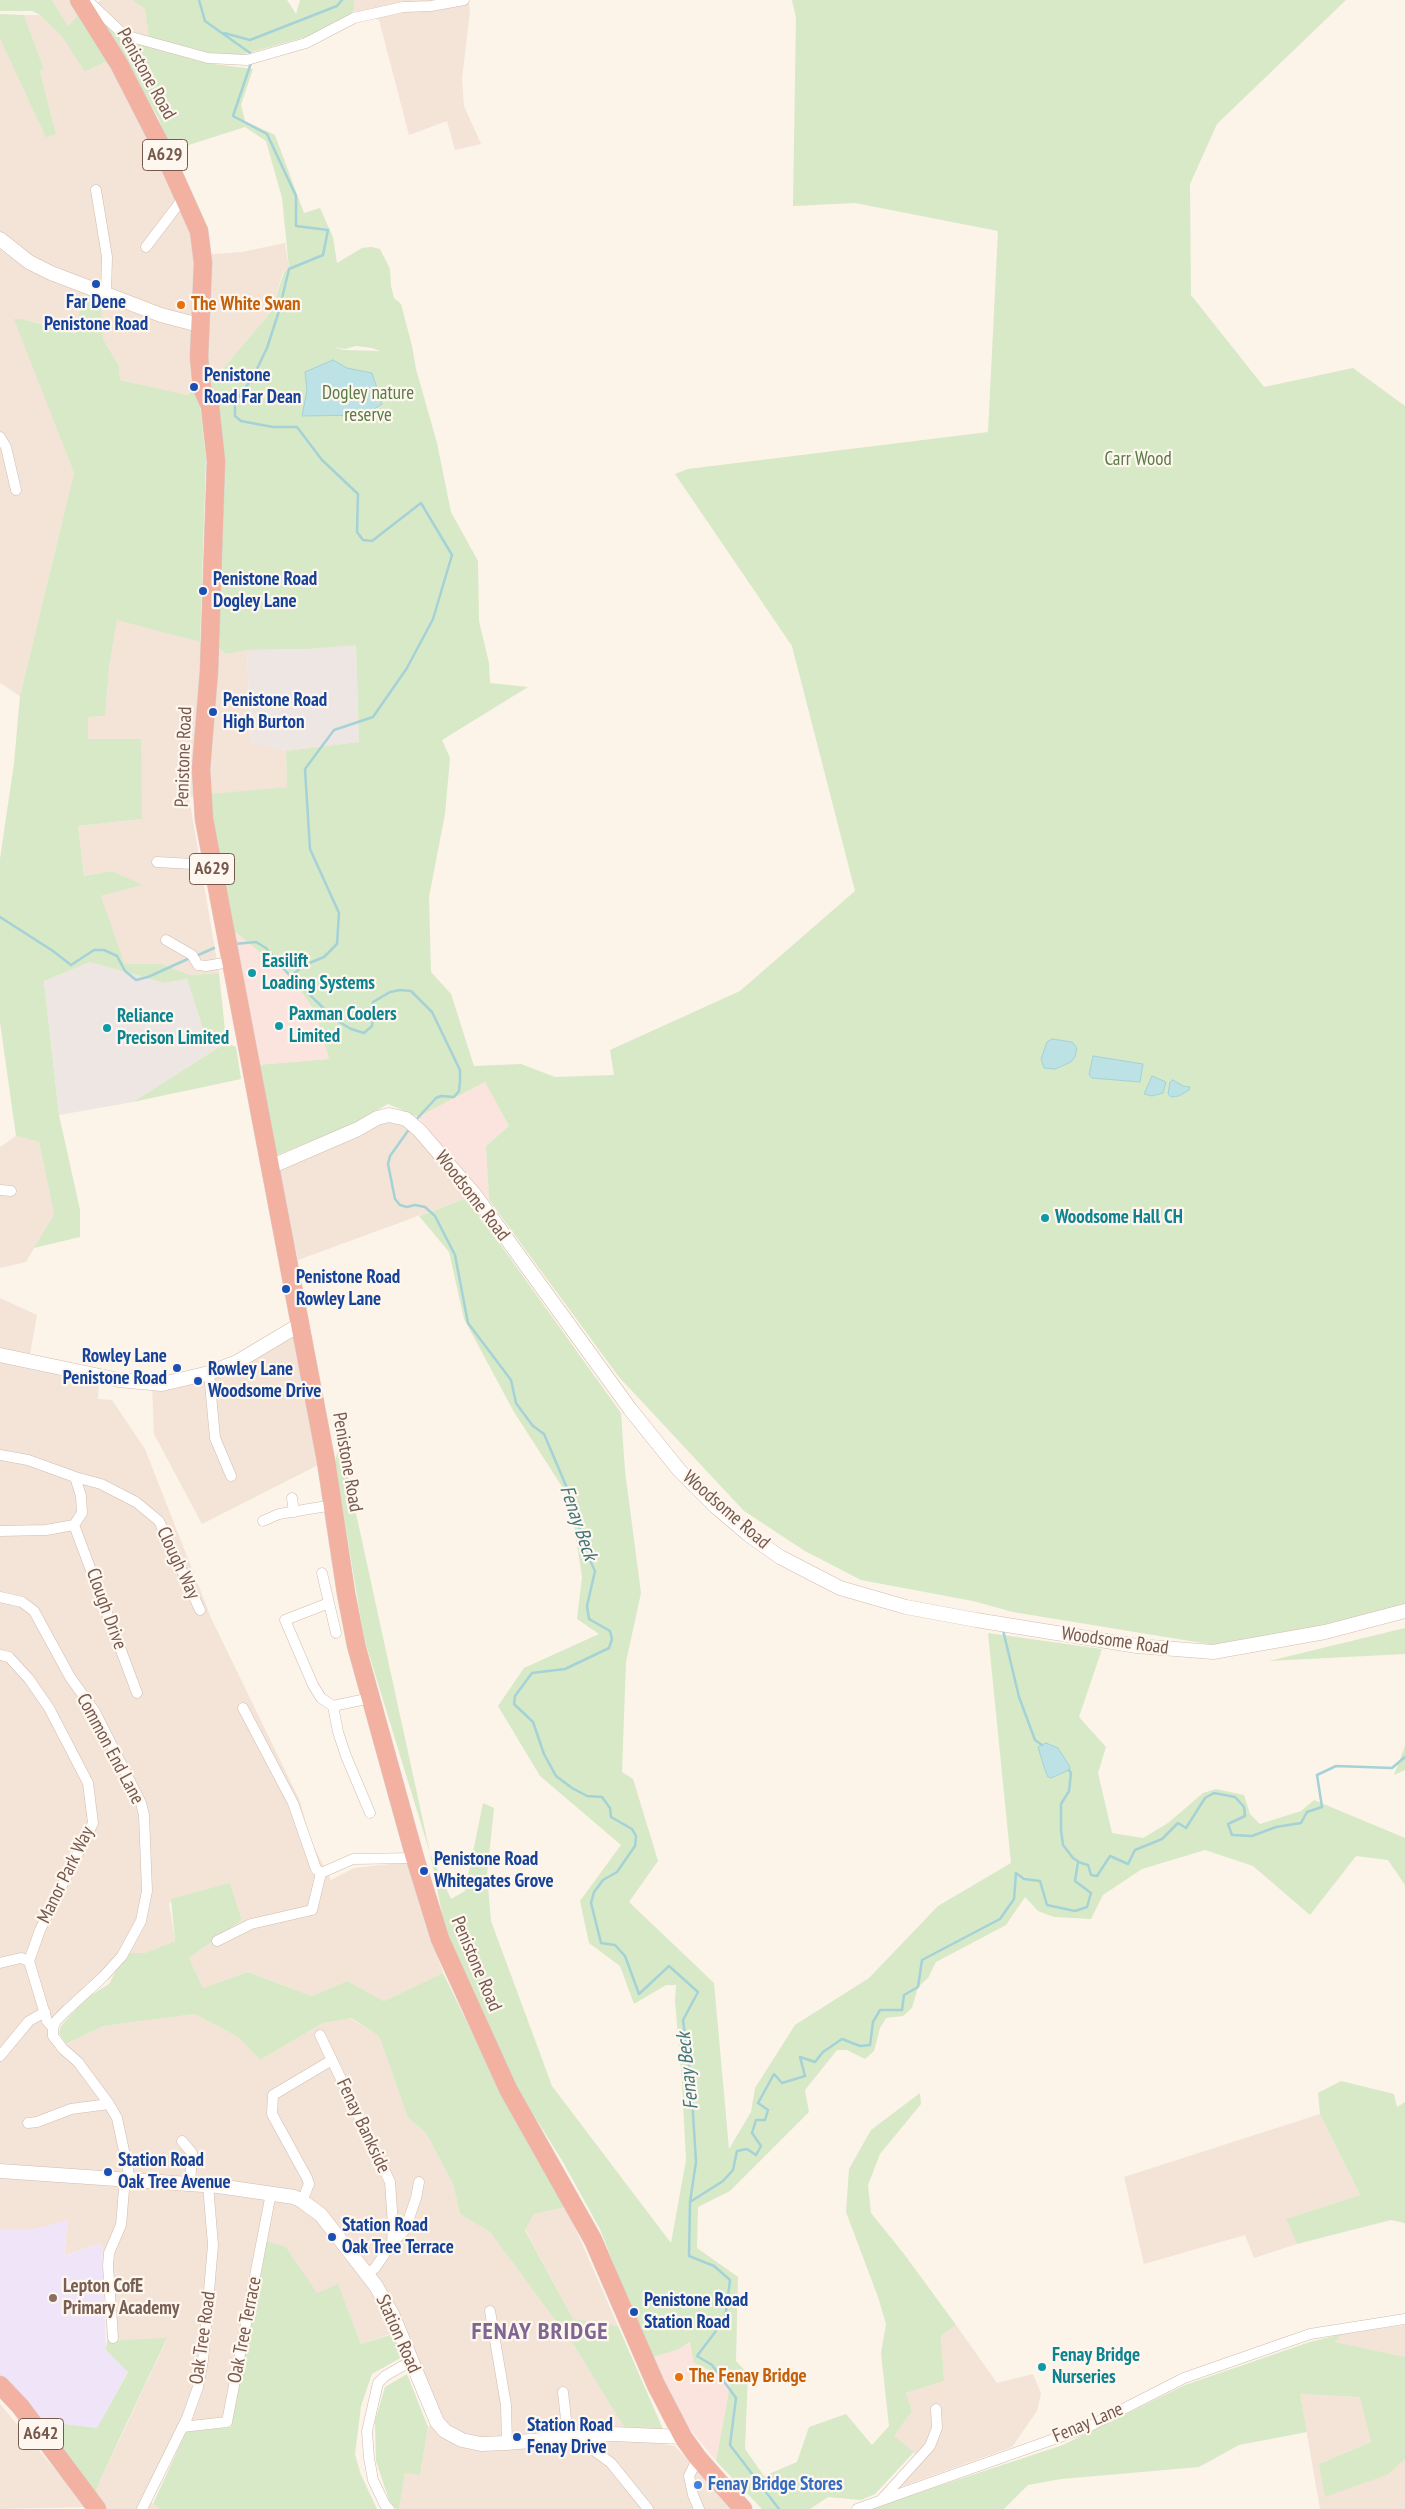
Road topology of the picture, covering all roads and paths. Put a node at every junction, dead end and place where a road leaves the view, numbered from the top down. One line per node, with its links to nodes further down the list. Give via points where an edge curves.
1 (79, 0): 5 (highway, Penistone Road / A629, via 119,64)
2 (88, 0): 3 (street, via 124,35 208,58 247,60 306,43 354,18)
3 (464, 0)
4 (96, 190): 8 (street, via 107,258)
5 (184, 197): 7 (street); 9 (highway, Penistone Road / A629, via 198,231 203,263)
6 (0, 239): 8 (street, via 39,268)
7 (146, 248)
8 (106, 293): 9 (street)
9 (199, 325): 13 (highway, Penistone Road / A629, via 202,388 210,406 216,462 201,769)
10 (0, 437): 11 (street, via 6,447)
11 (16, 490)
12 (157, 862): 13 (street)
13 (211, 865): 15 (highway, Penistone Road / A629)
14 (166, 940): 15 (street, via 194,957 198,965)
15 (230, 962): 16 (highway, Penistone Road / A629)
16 (270, 1167): 19 (highway, Penistone Road / A629); 35 (street, Woodsome Road, via 377,1118 389,1114 406,1119 475,1195 630,1409 679,1470 748,1534 780,1557 840,1588 906,1607 1176,1650 1213,1652 1271,1643)
17 (0, 1190): 18 (street)
18 (11, 1191)
19 (299, 1325): 21 (street, via 237,1362); 26 (highway, Penistone Road / A629)
20 (0, 1355): 21 (street, via 119,1380 162,1384)
21 (210, 1372): 23 (street, via 215,1438)
22 (0, 1455): 24 (street, Clough Way, via 28,1460)
23 (231, 1476)
24 (75, 1477): 29 (street, via 82,1513); 34 (street, Clough Way, via 101,1484 136,1502 159,1521)
25 (292, 1498): 27 (street)
26 (333, 1505): 27 (street); 39 (highway, Penistone Road / A629, via 347,1602)
27 (294, 1512): 28 (street)
28 (263, 1521)
29 (74, 1524): 30 (street, via 46,1530); 38 (street, Clough Drive)
30 (0, 1531)
31 (322, 1573): 33 (street)
32 (0, 1597): 49 (street, Common End Lane, via 27,1605 41,1622 70,1677 95,1712 135,1790 144,1815 147,1891 141,1920 122,1956)
33 (329, 1603): 36 (street); 40 (street, via 285,1620 313,1685 321,1698)
34 (200, 1610)
35 (1405, 1611)
36 (336, 1633)
37 (0, 1655): 46 (street, Manor Park Way, via 9,1657 49,1708 88,1783 93,1823 40,1930)
38 (137, 1693)
39 (371, 1698): 40 (street); 43 (highway, Penistone Road / A629)
40 (334, 1706): 42 (street, via 346,1756)
41 (244, 1708): 44 (street, via 293,1803 316,1869)
42 (370, 1813)
43 (415, 1858): 44 (street, via 353,1859); 74 (highway, Penistone Road / A629, via 440,1939 508,2089 593,2240 656,2385)
44 (321, 1873): 45 (street, via 312,1910 250,1924)
45 (217, 1941)
46 (29, 1961): 47 (street, via 21,1958); 48 (street)
47 (0, 1963)
48 (45, 2012): 49 (street); 51 (street, via 29,2021)
49 (53, 2028): 53 (street, via 53,2036 78,2062)
50 (320, 2035): 52 (street, Fenay Bankside)
51 (0, 2056)
52 (332, 2060): 62 (street, Fenay Bankside, via 273,2095 272,2114 309,2184); 63 (street, Fenay Bankside, via 390,2182)
53 (109, 2104): 54 (street, via 71,2109); 57 (street, via 117,2118)
54 (28, 2123)
55 (182, 2141): 59 (street, via 192,2153)
56 (0, 2170): 57 (street, Station Road)
57 (127, 2179): 59 (street, Station Road); 67 (street, via 121,2225 109,2253)
58 (419, 2182): 63 (street, via 404,2230)
59 (190, 2184): 60 (street, Station Road)
60 (208, 2186): 61 (street, Station Road); 72 (street, Oak Tree Road, via 213,2245 203,2360 198,2387)
61 (270, 2193): 62 (street, Station Road); 72 (street, Oak Tree Terrace, via 227,2422)
62 (302, 2201): 64 (street, Station Road, via 321,2215)
63 (392, 2242): 64 (street, via 375,2268)
64 (367, 2274): 68 (street, Station Road, via 387,2302)
65 (490, 2311): 75 (street, via 506,2405)
66 (1405, 2319): 78 (street, Fenay Lane, via 1310,2334 1184,2378 1088,2427)
67 (113, 2338)
68 (411, 2361): 75 (street, Station Road, via 445,2431 470,2443); 82 (street, via 378,2382 367,2431 373,2480)
69 (0, 2385): 77 (highway, A642, via 20,2406)
70 (563, 2392): 73 (street)
71 (936, 2410): 78 (street, via 937,2428 930,2446)
72 (182, 2427): 81 (street, Oak Tree Road)
73 (572, 2437): 74 (street, Station Road, via 612,2434); 75 (street, Station Road); 83 (street, via 611,2464)
74 (683, 2438): 76 (highway, Penistone Road / A629)
75 (506, 2443)
76 (698, 2458): 84 (street, via 689,2476); 85 (highway, Penistone Road / A629)
77 (79, 2486): 79 (highway, A642); 80 (highway, A642)
78 (881, 2500): 86 (street, Fenay Lane)
79 (93, 2509)
80 (98, 2509)
81 (142, 2509)
82 (389, 2509)
83 (648, 2509)
84 (699, 2509)
85 (743, 2509)
86 (858, 2509)

